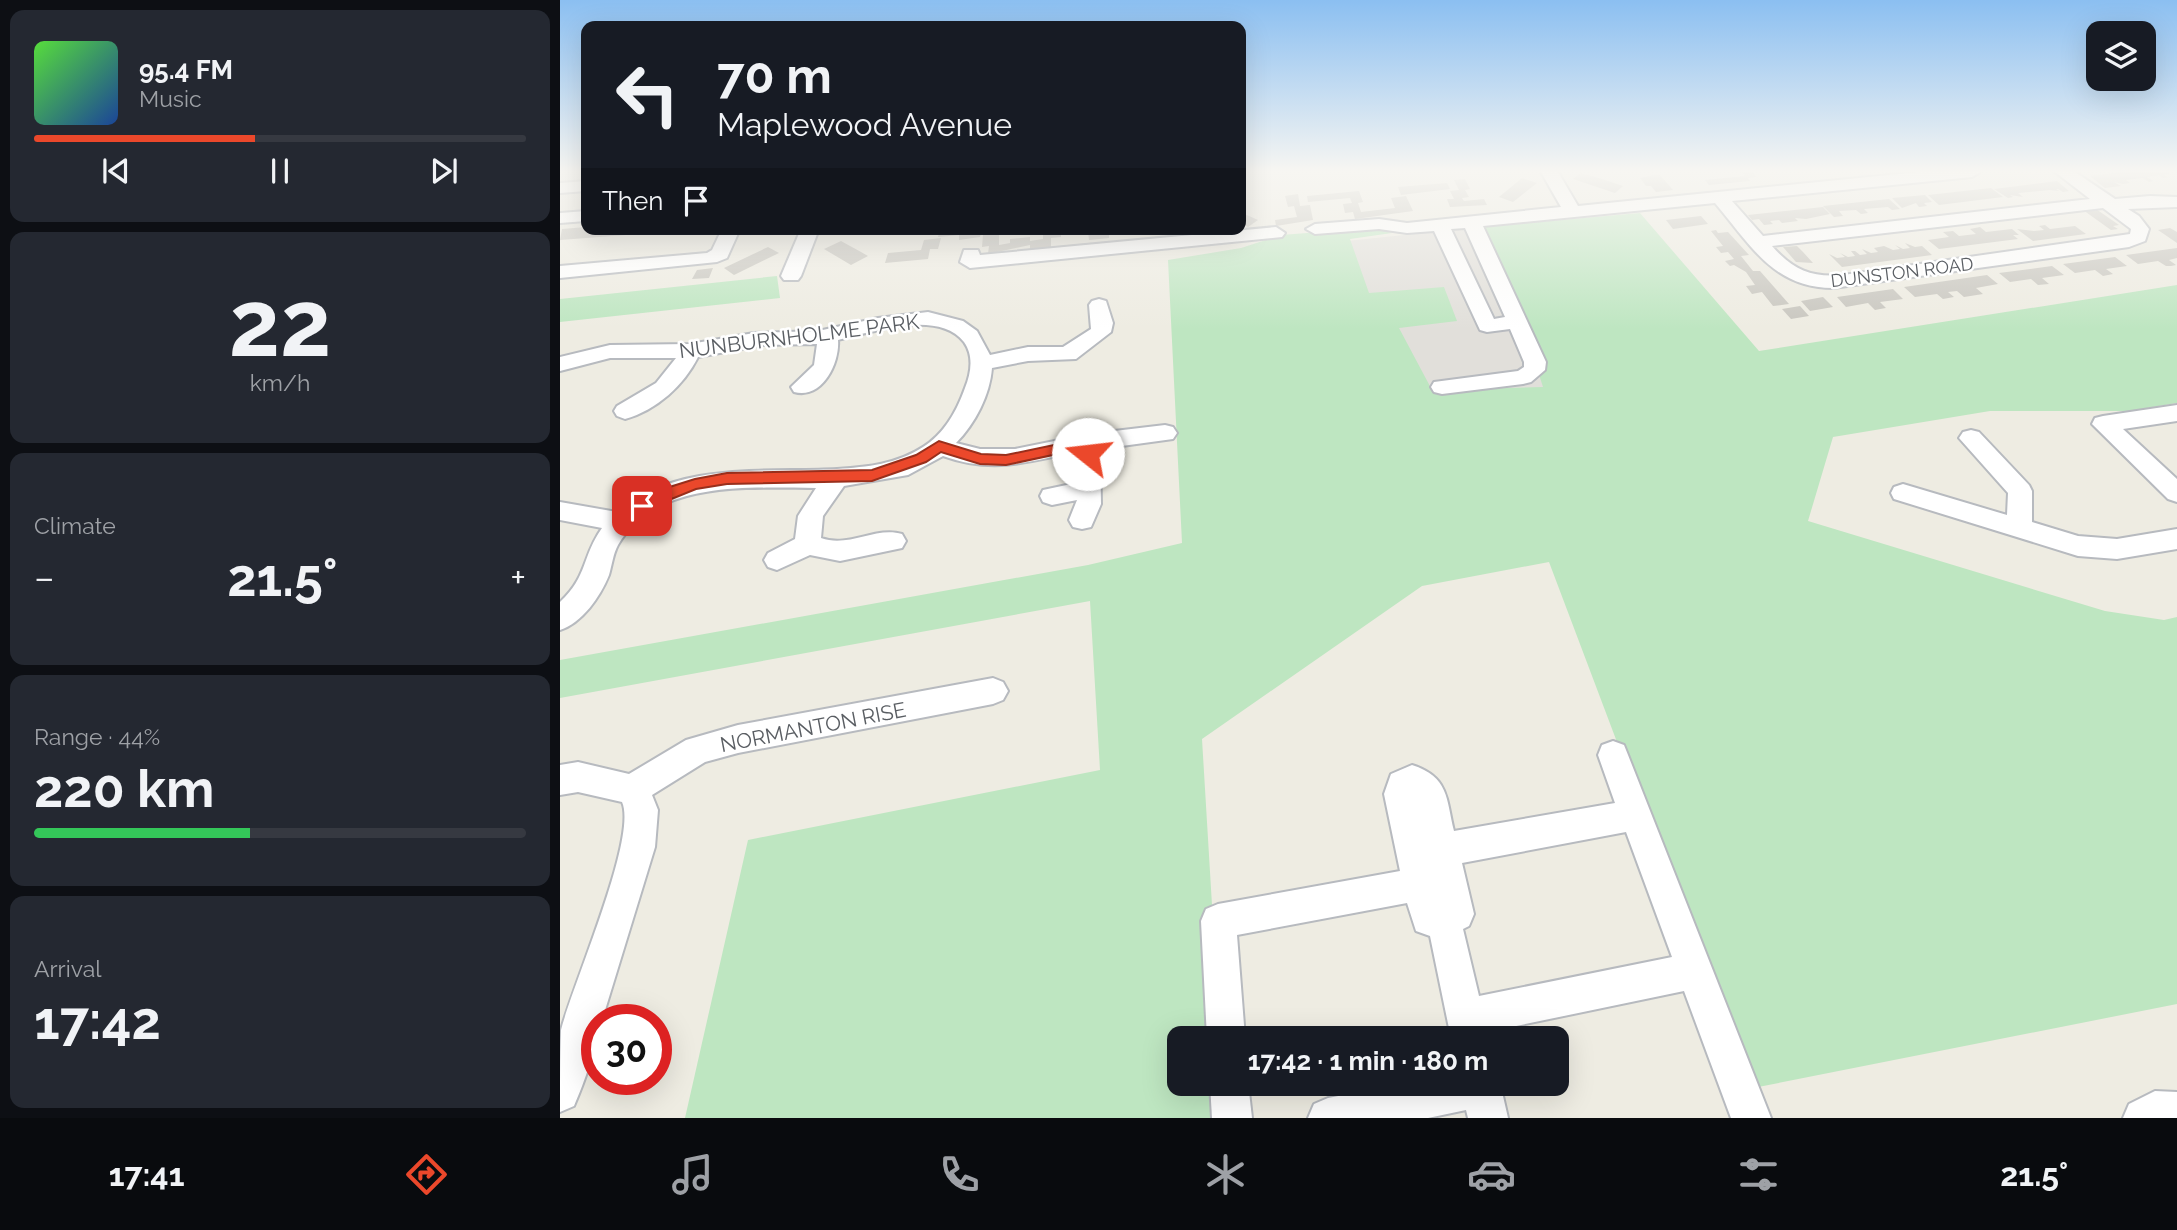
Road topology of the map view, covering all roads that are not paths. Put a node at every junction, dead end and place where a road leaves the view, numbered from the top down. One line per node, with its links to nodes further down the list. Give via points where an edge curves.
1 (1377, 224): 7 (street)
2 (1380, 224): 9 (street, via 1407,228 1411,241)
3 (1503, 224): 8 (street)
4 (1739, 224): 15 (street, DUNSTON ROAD)
5 (1923, 224): 15 (street)
6 (2136, 224): 15 (street, DUNSTON ROAD, via 2138,237 2129,241 1831,283 1788,273)
7 (1315, 229)
8 (1475, 229): 9 (street); 20 (street)
9 (1444, 231): 20 (street, via 1486,326)
10 (1246, 233): 11 (street)
11 (1276, 233)
12 (729, 235): 17 (street, via 720,254 710,258)
13 (808, 235): 18 (street)
14 (1186, 235): 16 (street, via 970,262)
15 (1758, 242)
16 (971, 254)
17 (560, 272)
18 (791, 276)
19 (1099, 305): 24 (street, via 1103,323 1100,344 1069,354 1028,354)
20 (1518, 322): 26 (street, via 1534,370 1522,377)
21 (827, 336): 22 (street, NUNBURNHOLME PARK, via 767,338); 24 (street, NUNBURNHOLME PARK, via 902,321 953,323 970,336); 25 (street, via 828,359 834,369)
22 (690, 351): 23 (street, NUNBURNHOLME PARK, via 615,351); 27 (street, via 668,395)
23 (560, 363)
24 (982, 363): 32 (street, via 958,426)
25 (802, 387)
26 (1442, 387)
27 (625, 411)
28 (2177, 413): 36 (street, via 2103,424)
29 (1165, 433): 31 (street)
30 (1971, 438): 41 (street, via 2020,491)
31 (1087, 443): 32 (street, via 1006,460 980,459); 34 (street)
32 (939, 446): 33 (street, via 900,468)
33 (838, 477): 40 (street, via 695,484 654,500); 44 (street, via 807,520)
34 (1090, 489): 37 (street); 39 (street, via 1090,504)
35 (1903, 490): 41 (street)
36 (2177, 493)
37 (1052, 496)
38 (560, 511): 40 (street)
39 (1082, 520)
40 (623, 522): 46 (street, via 603,549 591,585)
41 (2019, 527): 42 (street, via 2098,549)
42 (2177, 539)
43 (893, 541): 44 (street, via 838,552)
44 (809, 544): 45 (street)
45 (777, 560)
46 (560, 619)
47 (993, 691): 50 (street, NORMANTON RISE, via 718,744 697,750)
48 (1613, 755): 51 (street)
49 (560, 780): 50 (street, via 578,777)
50 (632, 790): 59 (street, via 642,810 638,847)
51 (1634, 815): 52 (street); 55 (street)
52 (1442, 850): 53 (street, via 1428,791 1412,780 1402,785 1400,794); 54 (street, via 1457,914)
53 (1420, 884): 54 (street, via 1428,919); 56 (street, via 1218,921)
54 (1443, 917): 57 (street)
55 (1694, 971): 58 (street); 65 (street)
56 (1225, 1026)
57 (1468, 1026)
58 (1476, 1026)
59 (560, 1092)
60 (1231, 1096): 63 (street)
61 (1483, 1096): 64 (street)
62 (2177, 1112): 66 (street, via 2155,1111)
63 (1232, 1118)
64 (1328, 1118)
65 (1751, 1118)
66 (2143, 1118)

